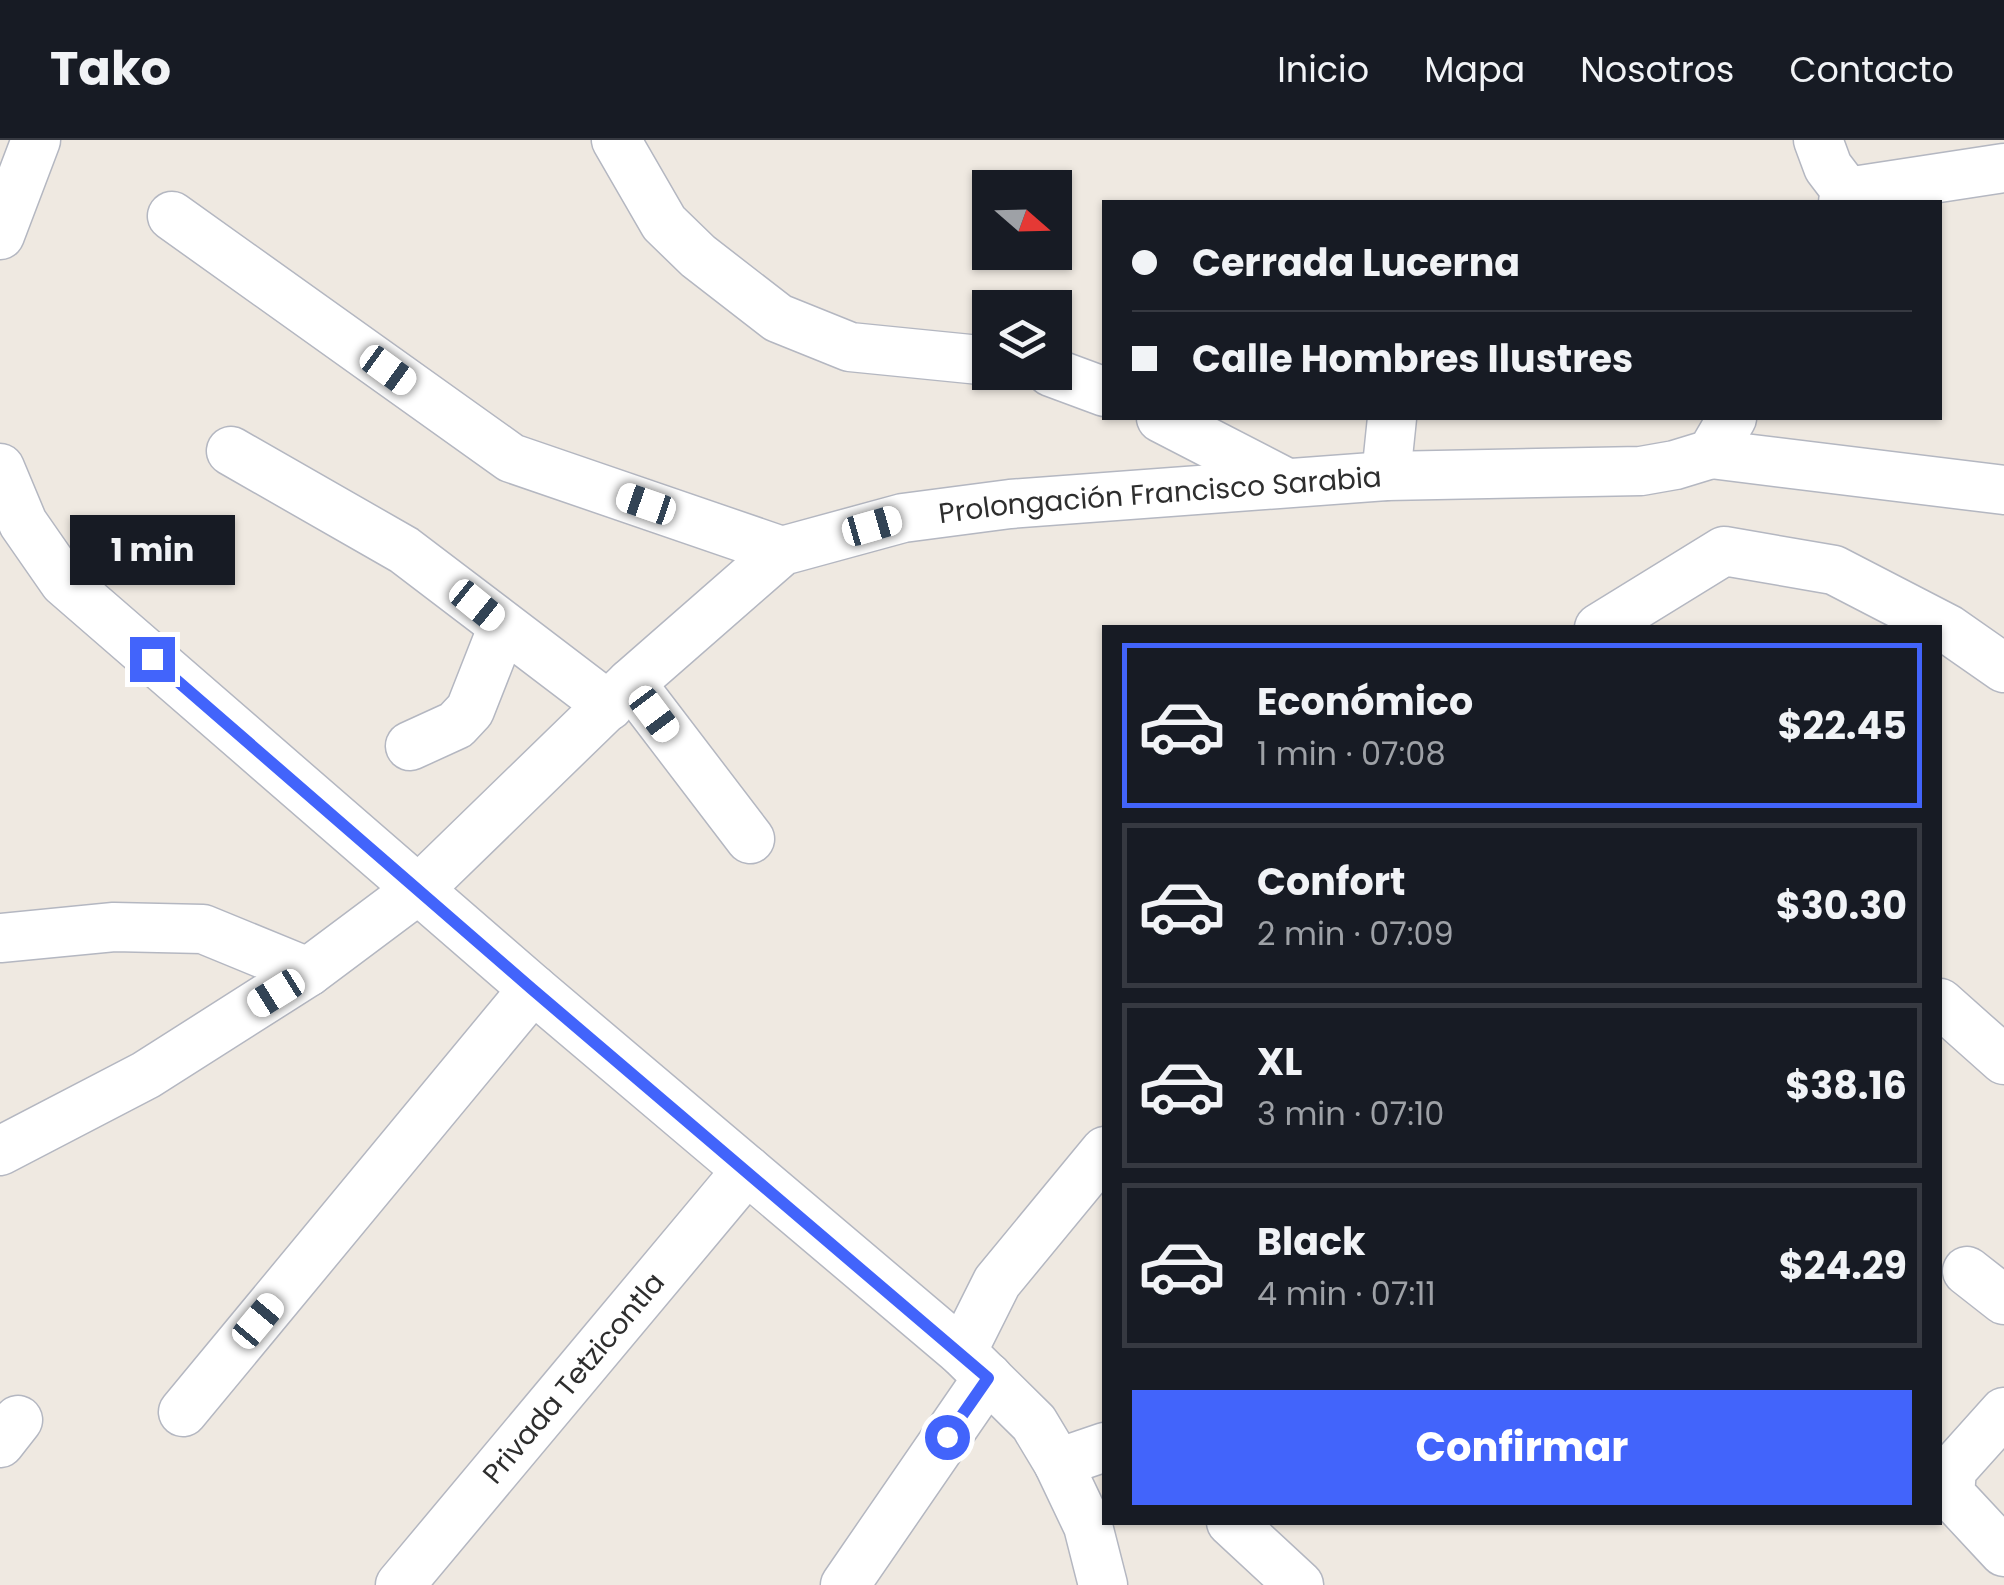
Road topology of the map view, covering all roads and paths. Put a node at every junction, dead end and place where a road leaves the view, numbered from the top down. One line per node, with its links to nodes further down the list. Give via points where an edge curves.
1 (36, 140): 7 (street)
2 (616, 140): 8 (street, via 664,223 778,318 850,347)
3 (1818, 140): 5 (street)
4 (2004, 168): 5 (street)
5 (1845, 197)
6 (172, 216): 19 (street, via 511,458)
7 (0, 235)
8 (972, 360)
9 (1072, 380): 10 (street)
10 (1102, 391)
11 (1165, 420): 17 (street)
12 (1392, 420): 16 (street)
13 (1721, 436): 16 (street, Prolongación Francisco Sarabia, via 1675,466 1641,471); 18 (street)
14 (231, 451): 22 (street, via 404,550)
15 (0, 468): 28 (street, via 23,522 64,582)
16 (1386, 476): 17 (street, Prolongación Francisco Sarabia)
17 (1286, 482): 19 (street, Prolongación Francisco Sarabia, via 903,518)
18 (2004, 490)
19 (782, 551): 25 (street, Prolongación Francisco Sarabia)
20 (1604, 625): 21 (street, via 1724,552 1834,570)
21 (1940, 625)
22 (503, 626): 25 (street); 26 (street, via 470,710 456,725)
23 (1942, 626): 24 (street)
24 (2004, 668)
25 (620, 694): 27 (street); 28 (street, Prolongación Francisco Sarabia)
26 (410, 746)
27 (750, 839)
28 (419, 888): 30 (street, Prolongación Francisco Sarabia); 31 (street)
29 (0, 938): 30 (street, via 114,926 203,929)
30 (308, 972): 34 (street, Prolongación Francisco Sarabia, via 146,1075)
31 (532, 989): 36 (street); 40 (street)
32 (1942, 1005): 33 (street)
33 (2004, 1060)
34 (0, 1150)
35 (1102, 1155): 39 (street, via 998,1282)
36 (747, 1170): 39 (street); 46 (street, Privada Tetzicontla)
37 (1967, 1271): 38 (street)
38 (2004, 1300)
39 (975, 1365): 43 (street, via 1034,1423); 47 (street)
40 (183, 1412)
41 (2004, 1412): 45 (street, via 1952,1470 1950,1494)
42 (1102, 1449): 43 (street)
43 (1058, 1463): 48 (street, via 1088,1526)
44 (1234, 1525): 49 (street)
45 (2004, 1552)
46 (400, 1585)
47 (845, 1585)
48 (1104, 1585)
49 (1299, 1585)

